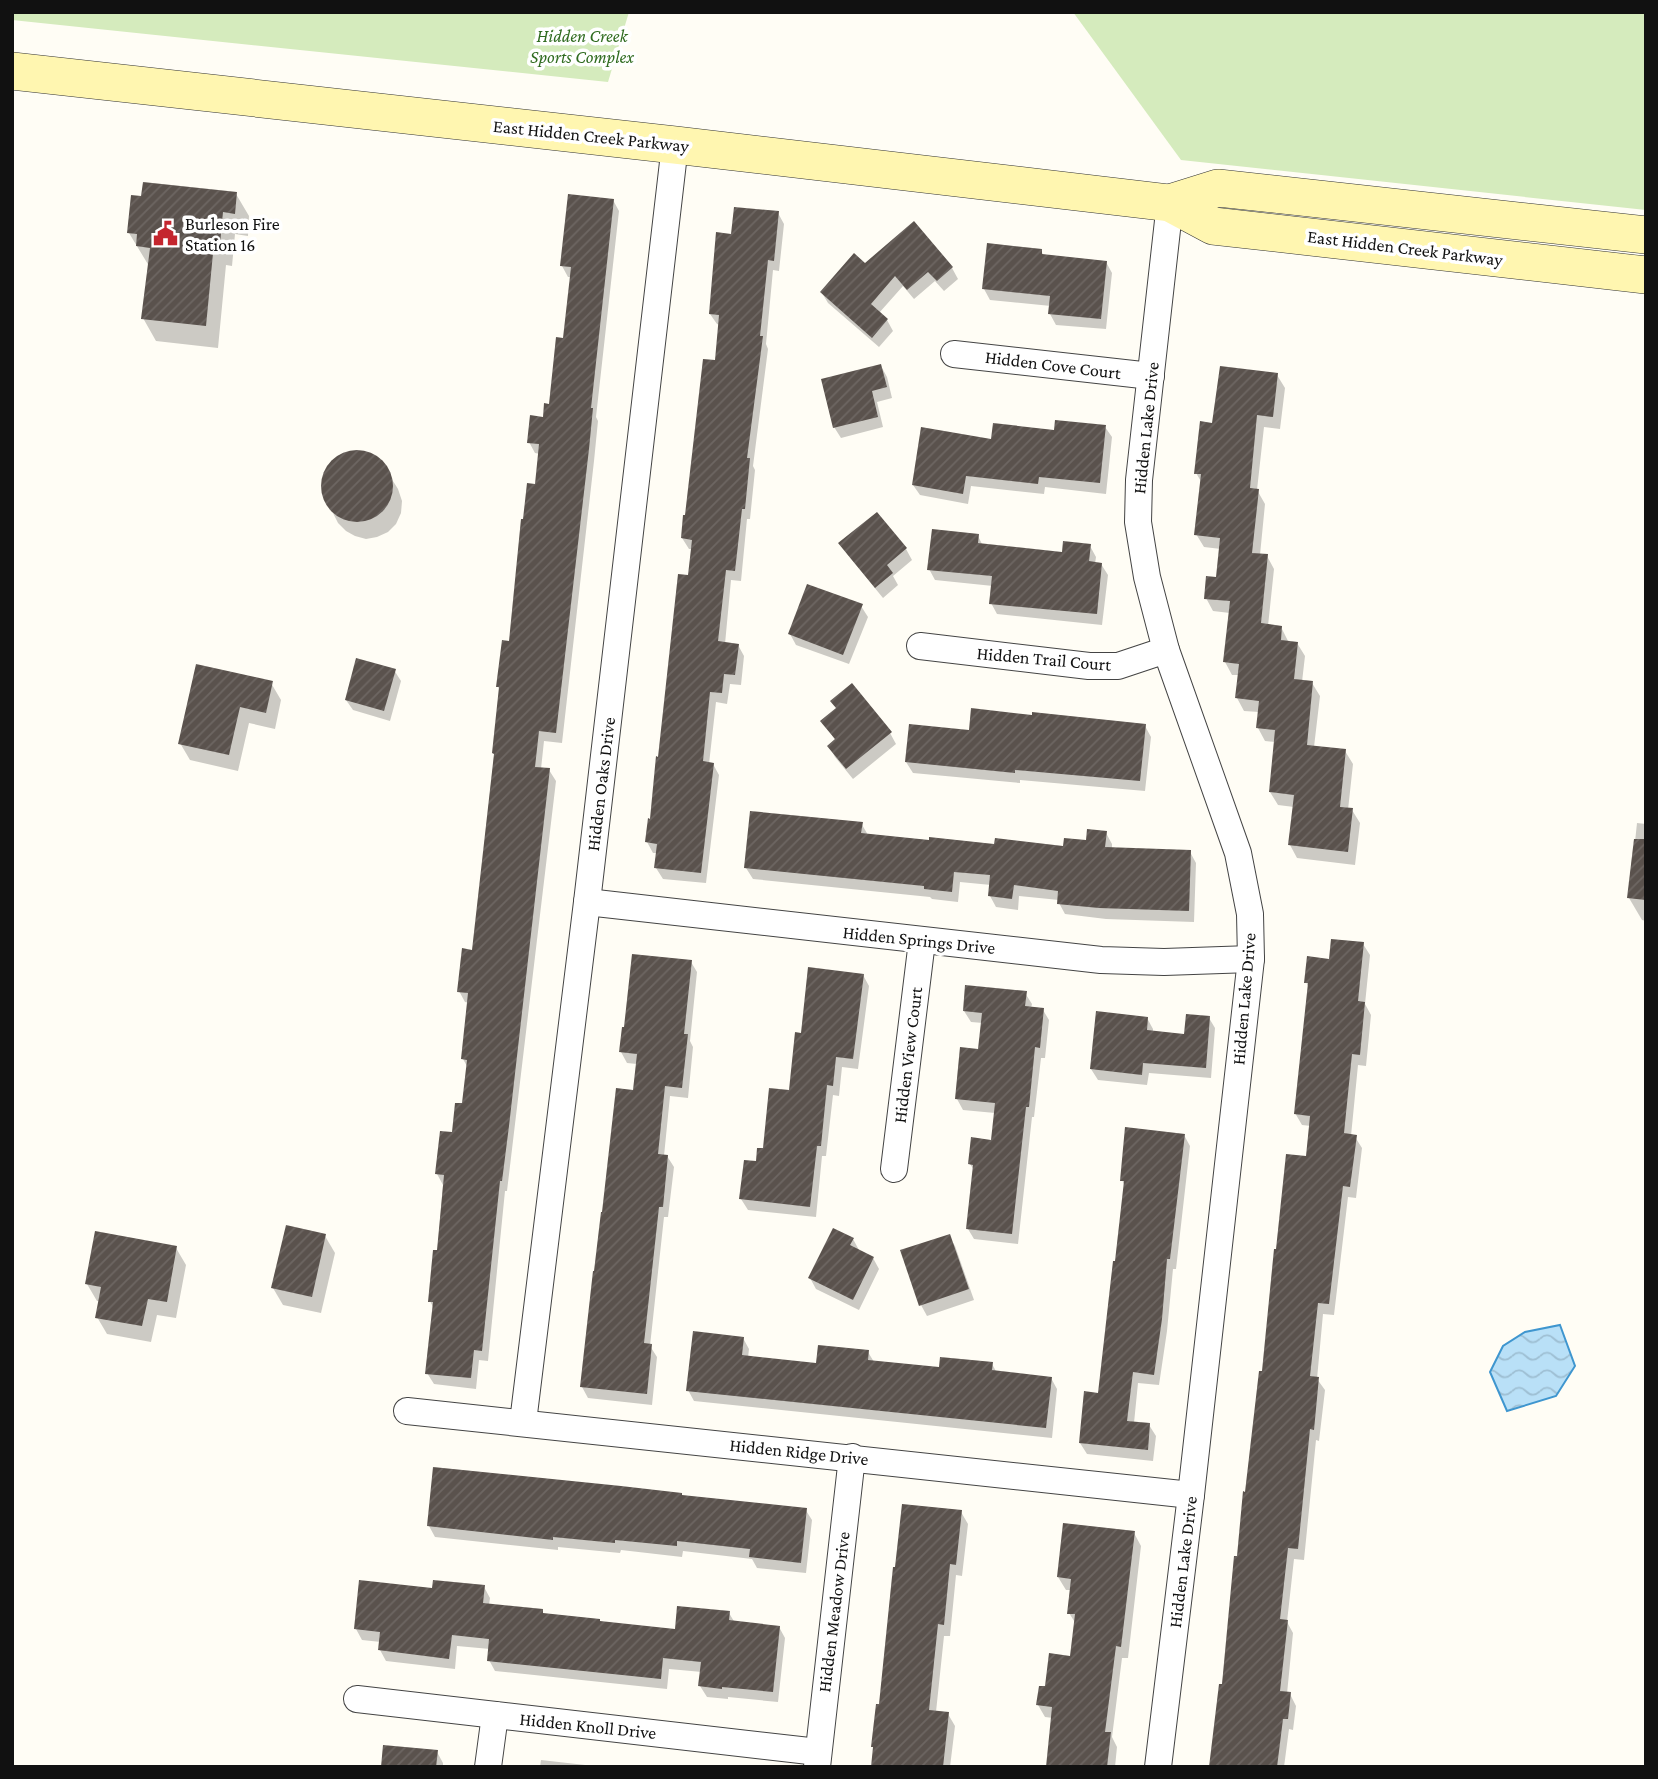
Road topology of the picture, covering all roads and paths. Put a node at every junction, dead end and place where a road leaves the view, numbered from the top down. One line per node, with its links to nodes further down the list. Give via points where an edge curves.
1 (12, 71): 2 (main road, East Hidden Creek Parkway)
2 (675, 145): 3 (main road, East Hidden Creek Parkway); 10 (street, Hidden Oaks Drive)
3 (1170, 203): 4 (main road, East Hidden Creek Parkway, via 1218,188); 5 (main road, East Hidden Creek Parkway, via 1213,226); 7 (street, Hidden Lake Drive)
4 (1646, 236)
5 (1644, 275)
6 (954, 354): 7 (street, Hidden Cove Court)
7 (1151, 376): 9 (street, Hidden Lake Drive, via 1138,522)
8 (920, 646): 9 (street, Hidden Trail Court, via 1089,666 1118,666)
9 (1166, 650): 12 (street, Hidden Lake Drive, via 1238,853 1250,914)
10 (587, 902): 11 (street, Hidden Springs Drive); 15 (street, Hidden Oaks Drive)
11 (922, 941): 12 (street, Hidden Springs Drive, via 1101,960); 13 (street, Hidden View Court)
12 (1251, 958): 17 (street, Hidden Lake Drive)
13 (894, 1169)
14 (407, 1411): 15 (street, Hidden Ridge Drive)
15 (523, 1422): 16 (street, Hidden Ridge Drive)
16 (852, 1457): 17 (street, Hidden Ridge Drive); 20 (street, Hidden Meadow Drive)
17 (1191, 1495): 22 (street, Hidden Lake Drive)
18 (357, 1699): 19 (street, Hidden Knoll Drive)
19 (495, 1715): 20 (street, Hidden Knoll Drive); 21 (street)
20 (817, 1759)
21 (488, 1767)
22 (1158, 1767)

